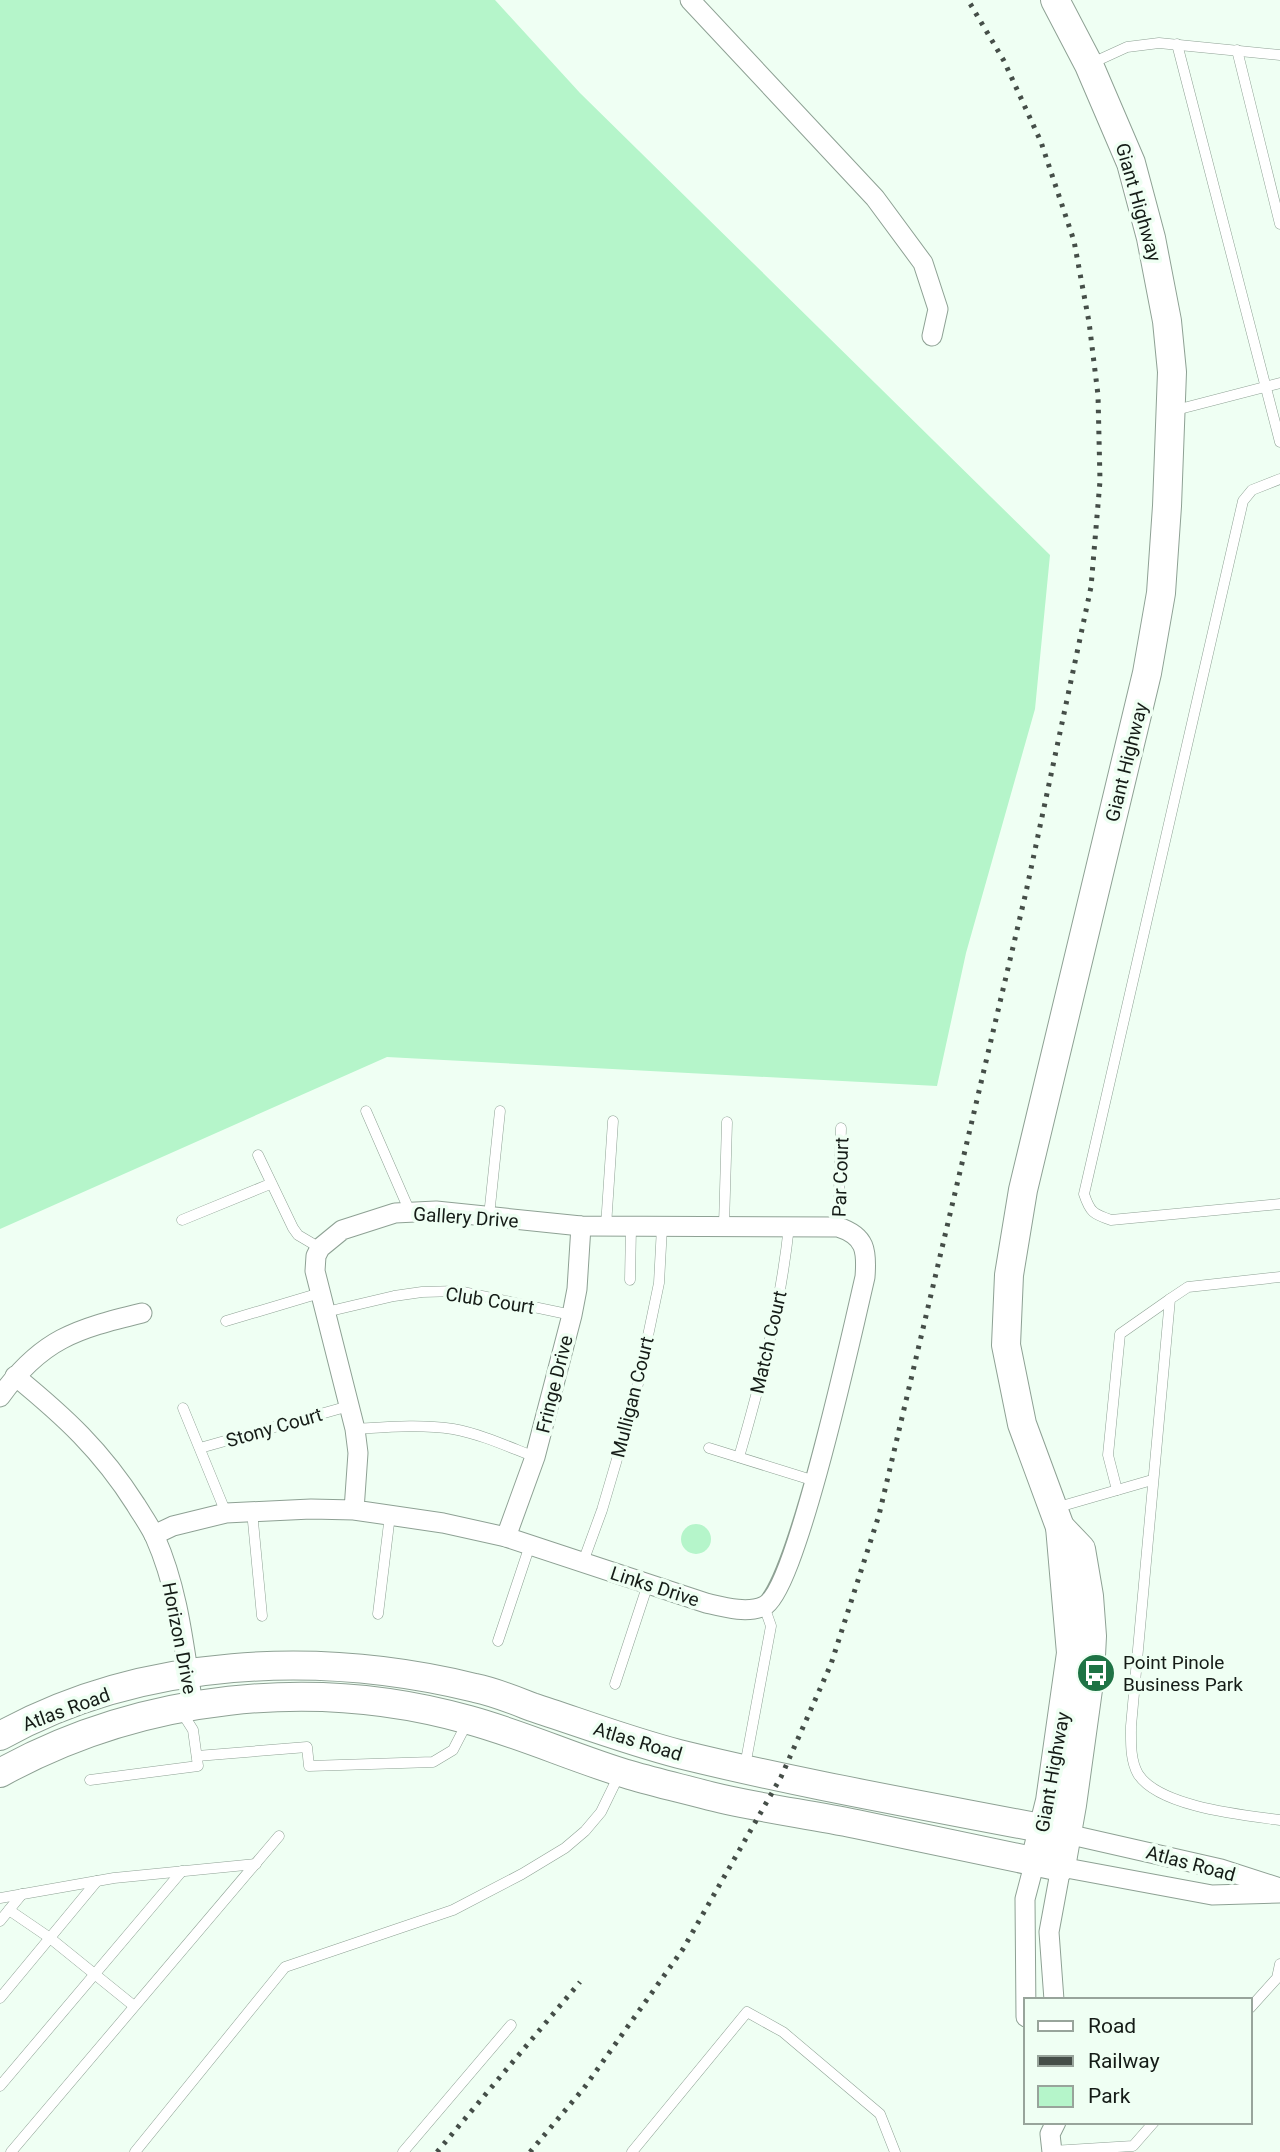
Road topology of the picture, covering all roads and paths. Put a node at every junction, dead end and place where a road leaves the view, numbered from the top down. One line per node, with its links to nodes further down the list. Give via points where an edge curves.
1 (690, 0): 8 (street, via 876,198 923,263 938,309)
2 (1055, 0): 6 (street, Giant Highway)
3 (1177, 44): 4 (lane); 6 (lane, via 1127,47); 10 (lane)
4 (1237, 50): 5 (lane); 7 (lane)
5 (1280, 55)
6 (1089, 65): 11 (street, Giant Highway, via 1131,163 1151,238 1167,321)
7 (1280, 224)
8 (932, 335)
9 (1280, 383): 10 (lane)
10 (1265, 387): 11 (lane); 12 (lane)
11 (1171, 411): 57 (street, Giant Highway, via 1161,593 1147,673 1023,1190 1009,1275 1006,1345 1022,1424)
12 (1280, 442)
13 (1280, 479): 21 (lane, via 1252,490 1243,501 1084,1194 1095,1215 1111,1220)
14 (366, 1111): 22 (lane)
15 (500, 1111): 23 (lane)
16 (613, 1121): 28 (lane)
17 (727, 1122): 25 (lane)
18 (841, 1128): 31 (lane, Par Court)
19 (258, 1155): 20 (lane)
20 (270, 1184): 24 (lane); 32 (lane, via 298,1235)
21 (1280, 1204)
22 (410, 1212): 23 (street, Gallery Drive); 32 (street, Gallery Drive, via 342,1230)
23 (489, 1216): 27 (street, Gallery Drive)
24 (181, 1220)
25 (724, 1225): 26 (street, Gallery Drive); 30 (street, Gallery Drive)
26 (789, 1225): 31 (street, Gallery Drive); 49 (lane, Match Court, via 761,1382)
27 (581, 1226): 28 (street, Gallery Drive); 39 (street, Fringe Drive)
28 (606, 1226): 29 (street, Gallery Drive)
29 (631, 1227): 30 (street, Gallery Drive); 34 (lane)
30 (662, 1227): 61 (lane, Mulligan Court, via 659,1283 635,1398)
31 (842, 1228): 51 (street, via 858,1238 867,1254 865,1277)
32 (320, 1248): 35 (street, via 315,1271)
33 (1280, 1277): 36 (lane, via 1188,1287)
34 (630, 1280)
35 (320, 1293): 37 (street); 40 (lane)
36 (1170, 1299): 50 (lane); 52 (lane, via 1120,1334 1108,1455)
37 (326, 1312): 39 (lane, Club Court, via 394,1296 458,1291); 43 (street)
38 (142, 1313): 41 (street, via 58,1339)
39 (572, 1315): 48 (street, Fringe Drive)
40 (226, 1321)
41 (15, 1376): 42 (street); 58 (street, Horizon Drive, via 91,1445)
42 (0, 1397)
43 (349, 1406): 45 (street); 46 (lane, Stony Court)
44 (183, 1408): 46 (lane)
45 (355, 1429): 48 (lane, via 421,1426 455,1430); 53 (street)
46 (200, 1448): 55 (lane)
47 (709, 1448): 49 (lane)
48 (535, 1457): 59 (street, Fringe Drive)
49 (739, 1457): 51 (lane)
50 (1152, 1480): 52 (lane); 77 (lane, via 1131,1726 1136,1772 1165,1797)
51 (816, 1481): 63 (street, via 776,1595)
52 (1117, 1490): 57 (lane)
53 (354, 1510): 54 (street, Links Drive); 56 (street, Links Drive)
54 (252, 1511): 55 (street, Links Drive); 65 (lane)
55 (226, 1513): 58 (street, Links Drive)
56 (390, 1515): 59 (street, Links Drive); 64 (lane)
57 (1057, 1517): 78 (street, Giant Highway, via 1071,1653 1050,1801)
58 (154, 1535): 67 (street, Horizon Drive, via 178,1611)
59 (506, 1537): 60 (street, Links Drive)
60 (530, 1545): 61 (street, Links Drive); 66 (lane)
61 (583, 1562): 62 (street, Links Drive)
62 (648, 1584): 63 (street, Links Drive, via 737,1610); 68 (lane)
63 (764, 1606): 73 (lane, via 771,1626)
64 (378, 1614)
65 (262, 1616)
66 (498, 1641)
67 (188, 1672): 69 (street, Horizon Drive); 71 (street, Atlas Road, via 99,1695); 73 (street, Atlas Road, via 326,1664 407,1674 477,1688 639,1744)
68 (615, 1684)
69 (186, 1706): 70 (street, Atlas Road, via 324,1697); 72 (lane); 75 (street, Atlas Road, via 65,1741)
70 (469, 1719): 72 (lane, via 453,1750 433,1762 309,1766 307,1747); 74 (street, Atlas Road)
71 (0, 1736)
72 (198, 1756): 76 (lane, via 198,1766)
73 (745, 1769): 78 (street, Atlas Road)
74 (621, 1772): 81 (street, Atlas Road, via 714,1797); 103 (lane, via 601,1812 585,1831 522,1874 453,1910 285,1967)
75 (0, 1773)
76 (90, 1780)
77 (1280, 1820)
78 (1055, 1831): 81 (street, Giant Highway); 84 (street, Atlas Road, via 1220,1869)
79 (279, 1836): 80 (lane)
80 (256, 1864): 82 (lane); 96 (lane)
81 (1048, 1864): 85 (street, Atlas Road, via 1212,1895); 94 (street, Giant Highway, via 1025,1899); 95 (street, Giant Highway)
82 (183, 1871): 83 (lane); 92 (lane)
83 (97, 1881): 86 (lane); 90 (lane)
84 (1280, 1888)
85 (1280, 1893)
86 (22, 1894): 87 (lane); 88 (lane)
87 (0, 1898)
88 (9, 1910): 89 (lane); 90 (lane)
89 (0, 1921)
90 (50, 1938): 92 (lane); 93 (lane)
91 (1280, 1964): 97 (lane, via 1277,1978)
92 (95, 1974): 96 (lane); 99 (lane)
93 (0, 1998)
94 (1026, 1998)
95 (1054, 1998)
96 (134, 2006): 102 (lane)
97 (1252, 2006)
98 (512, 2025): 104 (lane)
99 (0, 2086)
100 (1152, 2124): 101 (lane, via 1133,2146)
101 (1050, 2136)
102 (11, 2152)
103 (135, 2152)
104 (403, 2152)
105 (632, 2152): 106 (lane, via 747,2012 783,2032 880,2114)
106 (895, 2152)

